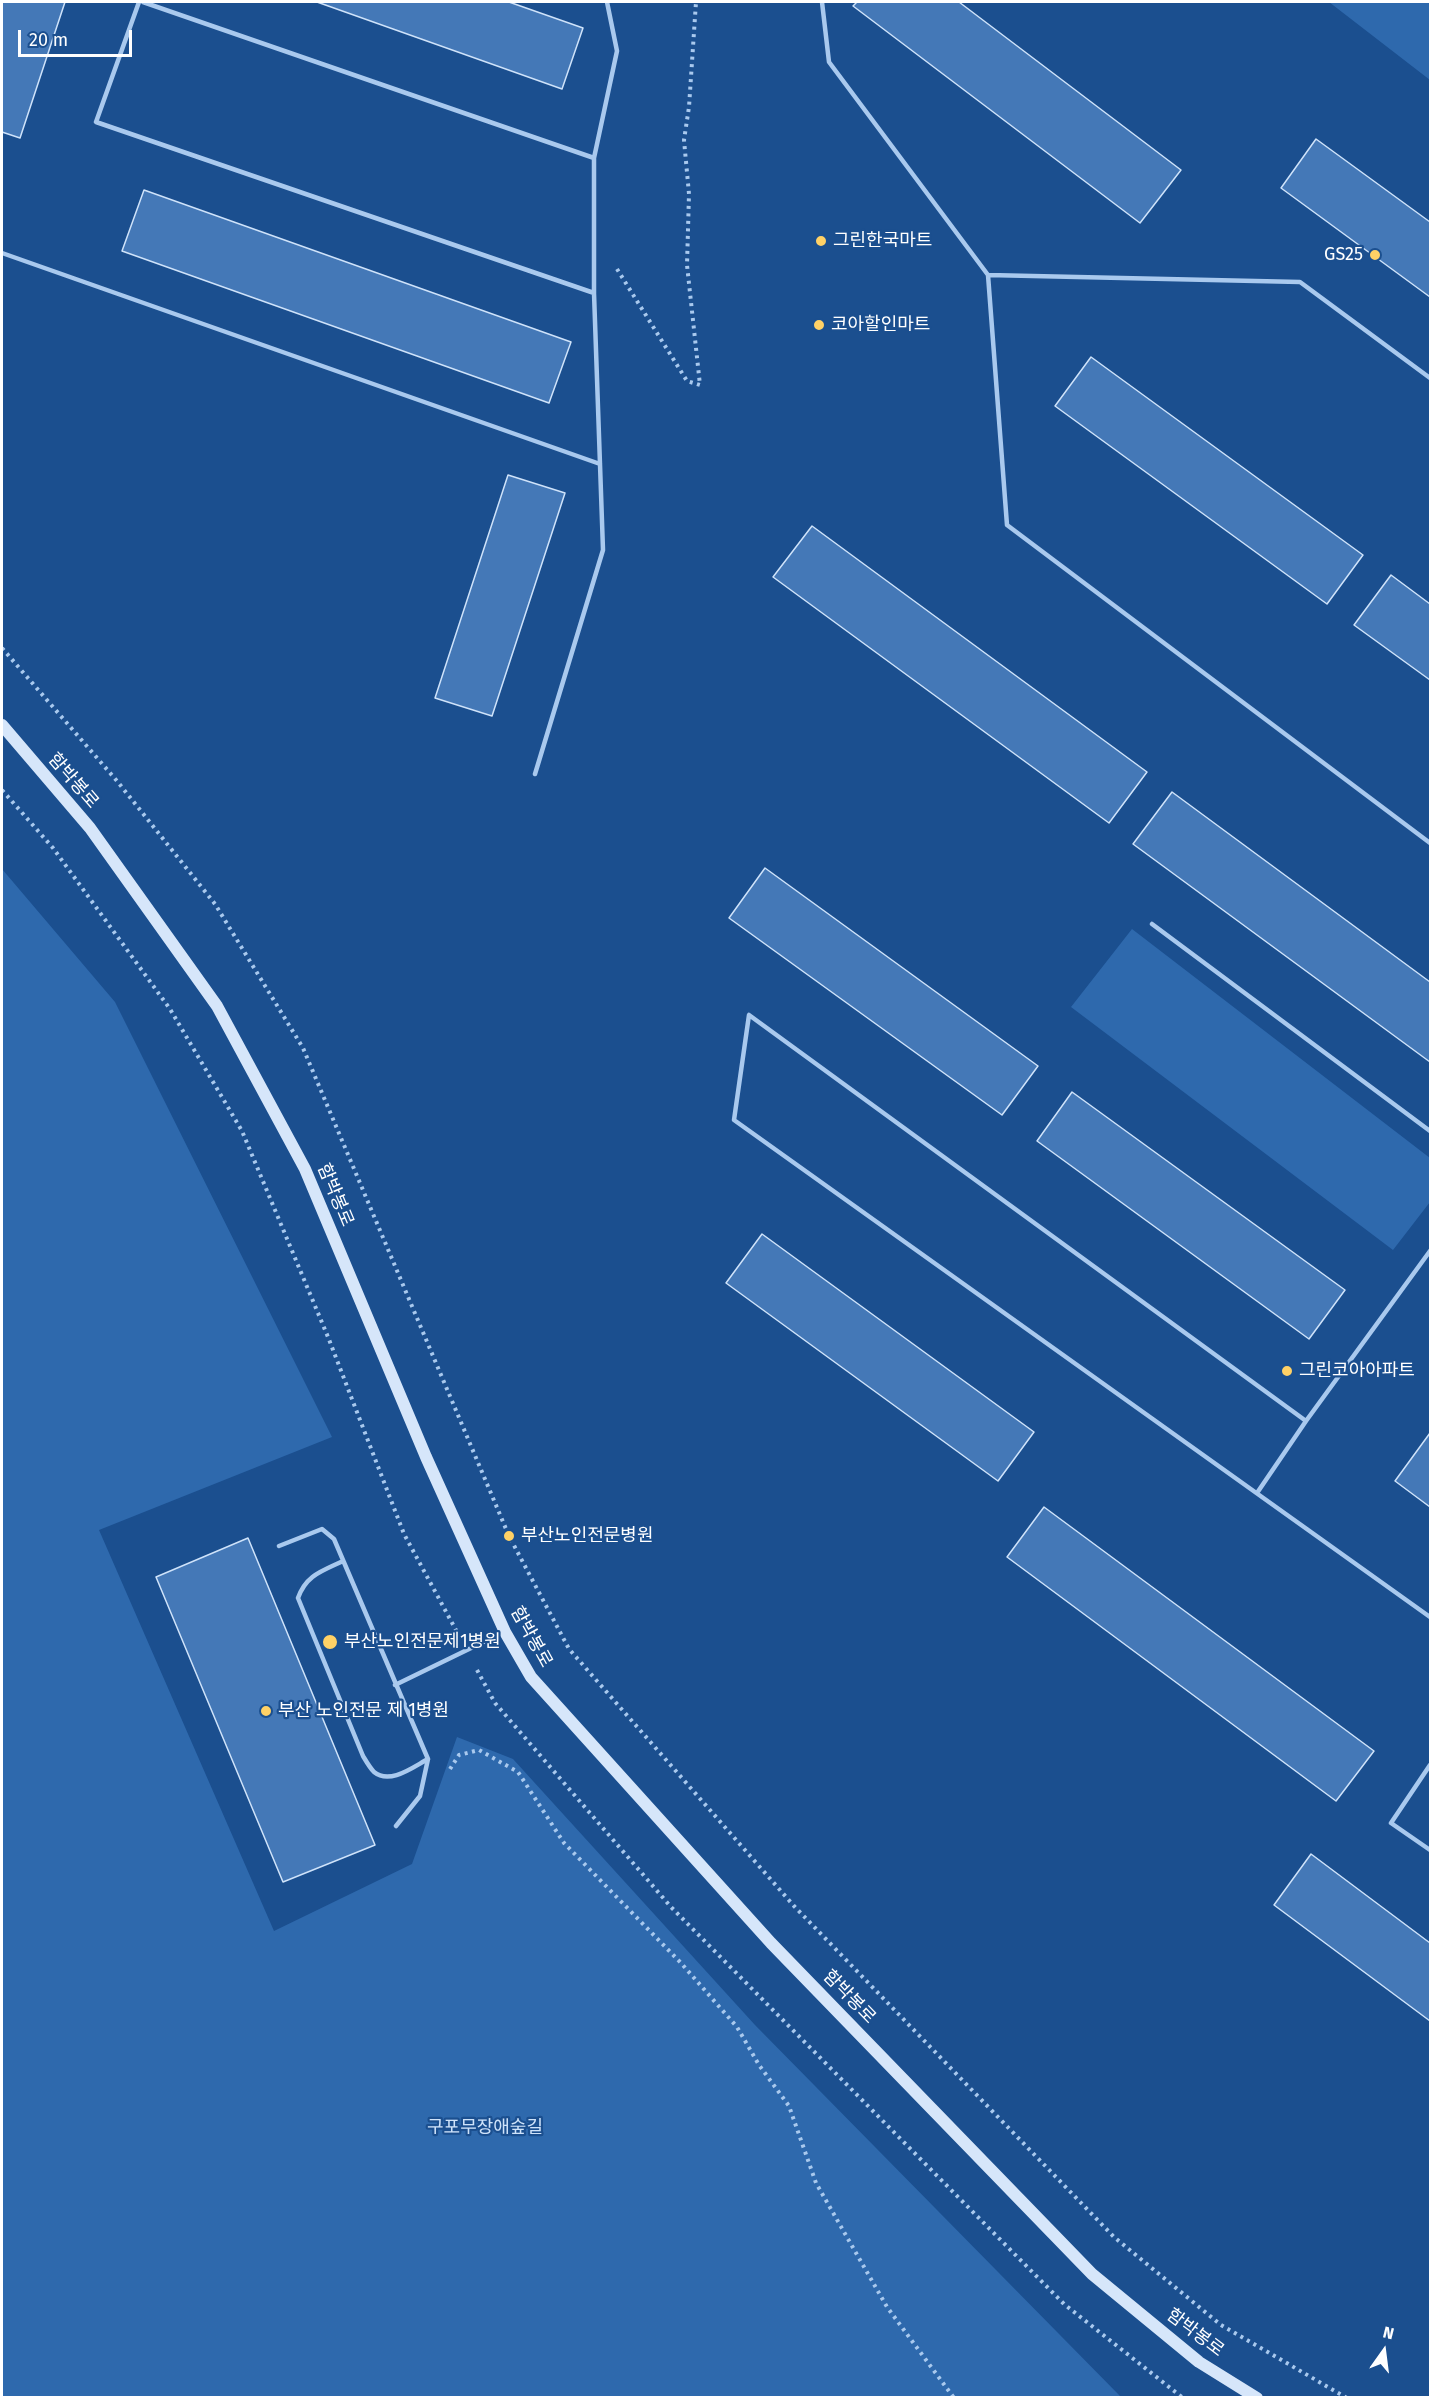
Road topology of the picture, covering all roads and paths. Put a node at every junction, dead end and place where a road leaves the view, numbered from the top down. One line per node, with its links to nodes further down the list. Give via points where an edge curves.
1 (139, 2): 10 (lane, via 96,122)
2 (144, 2): 6 (lane)
3 (608, 2): 6 (lane, via 618,51)
4 (696, 2): 7 (path, via 684,140 689,194 687,265 700,385 687,381)
5 (822, 2): 9 (lane, via 829,62)
6 (594, 158): 7 (lane)
7 (593, 232): 10 (lane)
8 (2, 253): 12 (lane)
9 (988, 275): 11 (lane, via 1300,282); 17 (lane, via 1007,525)
10 (594, 293): 12 (lane)
11 (1431, 378)
12 (600, 464): 15 (lane, via 603,550)
13 (2, 648): 37 (path, via 117,781 215,904 303,1048 509,1536 569,1649 794,1906 1114,2237 1221,2325)
14 (2, 725): 26 (main road, 함박봉로, via 90,828 217,1006 305,1169 426,1457)
15 (535, 774)
16 (2, 790): 27 (path, via 53,848 170,1009 242,1131 404,1534)
17 (1431, 843)
18 (1152, 924): 19 (lane)
19 (1431, 1131)
20 (1431, 1251): 21 (lane)
21 (1306, 1421): 22 (lane); 22 (lane, via 748,1015 734,1120)
22 (1257, 1492): 25 (lane)
23 (279, 1546): 24 (lane, via 322,1529 334,1539)
24 (343, 1561): 28 (lane); 29 (lane, via 303,1584 298,1598 363,1756 375,1772 386,1777)
25 (1431, 1617)
26 (505, 1632): 27 (lane); 36 (main road, 함박봉로, via 531,1677 747,1916 1092,2274 1199,2362)
27 (466, 1650): 28 (lane); 35 (path, via 495,1703 671,1906 1064,2304)
28 (395, 1685): 29 (lane)
29 (428, 1759): 31 (lane)
30 (1431, 1765): 33 (lane, via 1391,1823)
31 (420, 1796): 32 (lane); 34 (path, via 443,1778 459,1755 478,1750 518,1772 564,1843 738,2027 789,2106 816,2183 881,2297)
32 (396, 1826)
33 (1431, 1850)
34 (954, 2397)
35 (1183, 2397)
36 (1257, 2397)
37 (1347, 2397)

